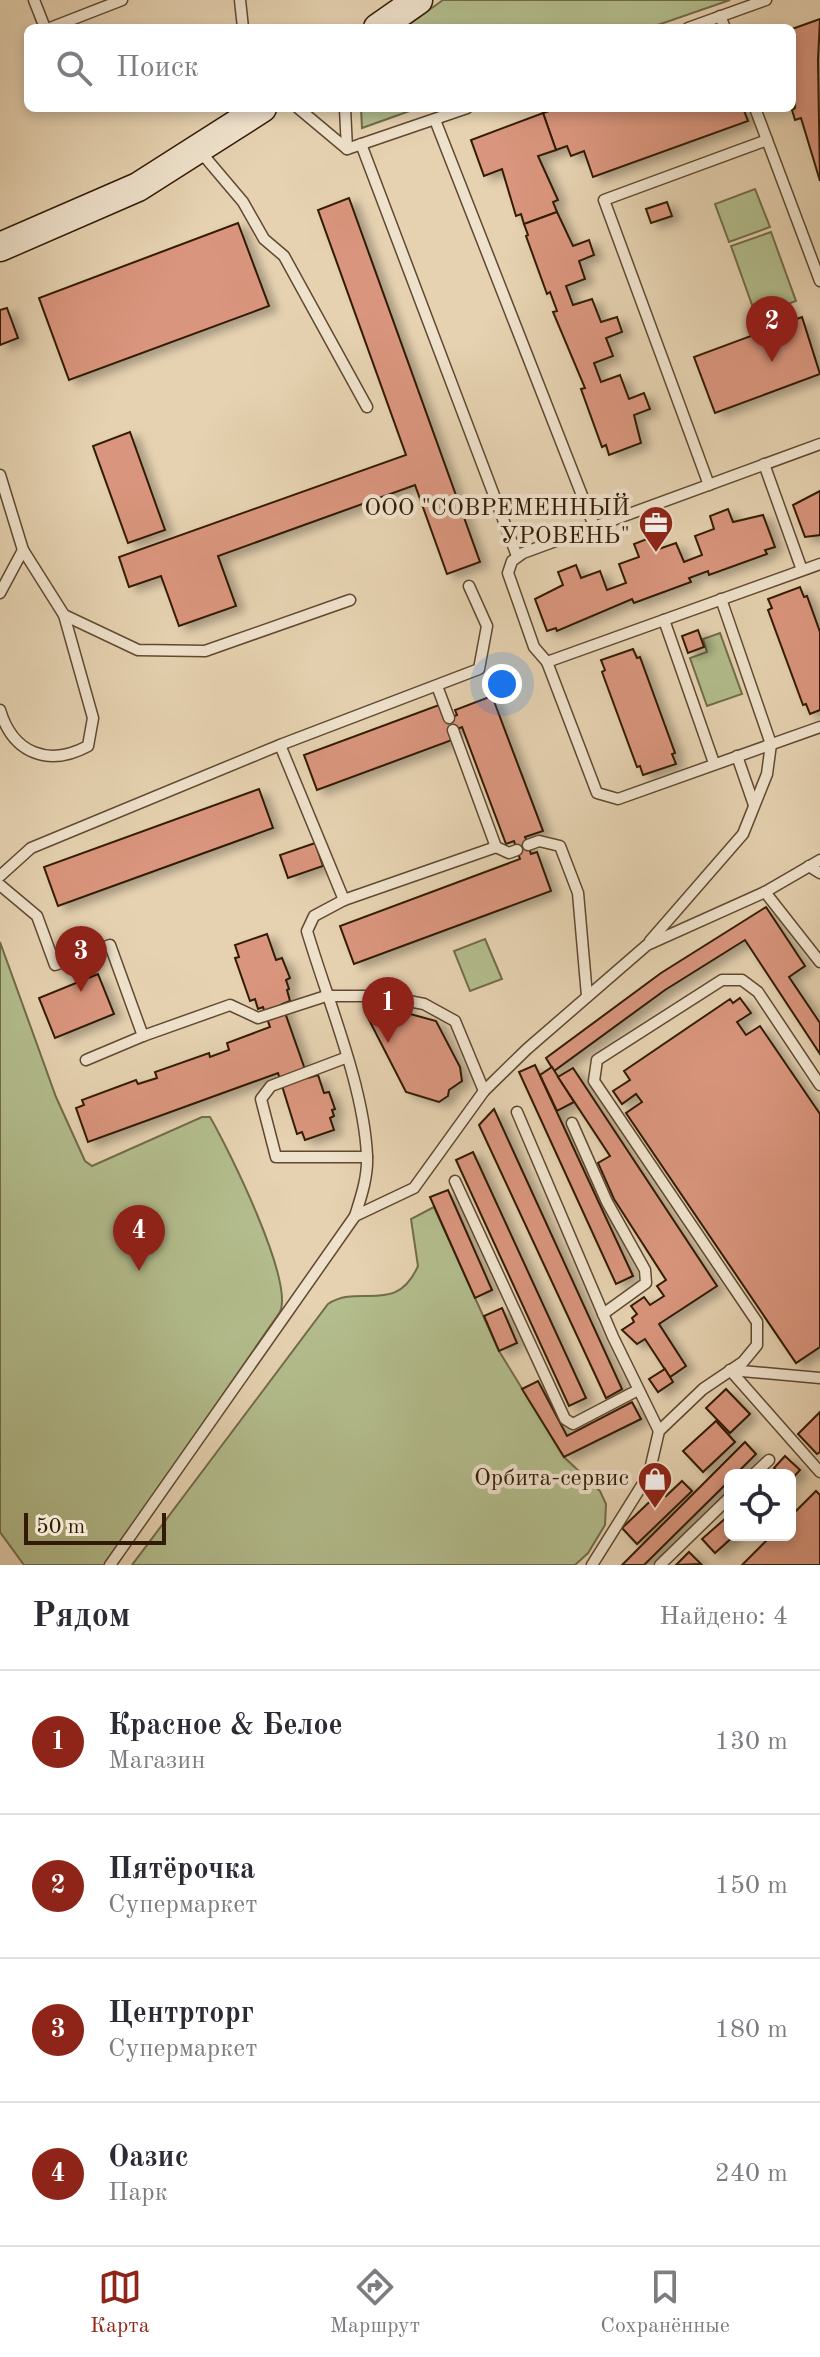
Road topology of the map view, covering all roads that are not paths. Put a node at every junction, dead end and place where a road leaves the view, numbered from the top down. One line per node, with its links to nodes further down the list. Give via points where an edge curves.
1 (34, 0): 7 (lane)
2 (122, 0): 8 (lane)
3 (240, 0): 9 (lane)
4 (418, 0): 10 (street)
5 (766, 0): 6 (lane)
6 (720, 16): 11 (lane); 12 (lane)
7 (46, 24)
8 (59, 24)
9 (243, 24)
10 (384, 24)
11 (699, 24)
12 (723, 24)
13 (256, 112): 21 (street)
14 (303, 112): 22 (lane)
15 (345, 112): 22 (lane)
16 (456, 112): 18 (lane)
17 (756, 112): 19 (lane)
18 (435, 120): 20 (lane); 30 (lane)
19 (767, 140): 24 (lane); 29 (lane, via 604,200)
20 (361, 144): 22 (lane); 32 (lane)
21 (198, 149): 23 (street, via 138,187); 25 (lane, via 243,202 264,239 284,256)
22 (347, 149)
23 (0, 247)
24 (820, 281)
25 (367, 407)
26 (820, 444): 27 (lane)
27 (764, 464): 29 (lane); 34 (lane)
28 (0, 475): 31 (lane)
29 (709, 485): 30 (lane)
30 (594, 526): 32 (lane)
31 (23, 550): 36 (lane); 39 (lane)
32 (517, 556): 41 (lane, via 509,566 509,580 534,647)
33 (820, 564): 34 (lane)
34 (802, 570): 37 (lane)
35 (469, 586): 42 (lane, via 487,626 479,669)
36 (0, 593)
37 (721, 599): 40 (lane); 47 (lane)
38 (350, 600): 39 (lane, via 205,651 138,650)
39 (64, 615): 43 (lane, via 93,718 88,746 67,757 31,754 5,728)
40 (664, 620): 41 (lane); 50 (lane)
41 (547, 662): 50 (lane, via 597,793 618,799)
42 (437, 686): 44 (lane); 48 (lane)
43 (0, 710)
44 (449, 718)
45 (820, 727): 47 (lane)
46 (453, 730): 52 (lane)
47 (771, 744): 49 (lane); 51 (lane, via 767,774)
48 (280, 745): 56 (lane, via 31,848); 59 (lane)
49 (737, 756): 50 (lane); 51 (lane)
50 (714, 763)
51 (754, 805): 60 (lane, via 743,834)
52 (496, 847): 59 (lane); 63 (lane, via 509,853 539,841 560,846 578,893)
53 (820, 860): 54 (lane)
54 (809, 866): 55 (lane); 58 (lane)
55 (820, 873)
56 (0, 876)
57 (0, 885): 64 (lane, via 37,916 55,965 110,945)
58 (765, 892): 60 (lane); 61 (lane)
59 (344, 900): 62 (lane, via 314,916 307,931)
60 (647, 945): 63 (lane)
61 (820, 962)
62 (326, 996): 64 (lane, via 258,1018 230,1005); 65 (lane); 68 (lane, via 383,996 424,1004 455,1021)
63 (587, 996): 68 (lane)
64 (143, 1036): 66 (lane)
65 (345, 1058): 71 (lane); 71 (lane, via 271,1086 261,1099 276,1157)
66 (86, 1060)
67 (820, 1085): 75 (lane, via 758,992 742,980 722,980 597,1060 594,1081 757,1322 757,1345)
68 (484, 1091): 73 (lane, via 414,1188)
69 (517, 1112): 74 (lane)
70 (572, 1123): 74 (lane, via 645,1270 646,1283)
71 (367, 1157): 73 (lane)
72 (455, 1181): 77 (lane, via 565,1419 573,1424)
73 (355, 1216): 83 (lane)
74 (603, 1314): 77 (lane)
75 (730, 1370): 76 (lane); 78 (lane); 81 (lane)
76 (820, 1378)
77 (638, 1390): 78 (lane)
78 (659, 1431): 84 (lane, via 649,1474)
79 (769, 1460): 80 (lane)
80 (759, 1469)
81 (820, 1472)
82 (724, 1503): 85 (lane)
83 (110, 1565)
84 (592, 1565)
85 (660, 1565)

